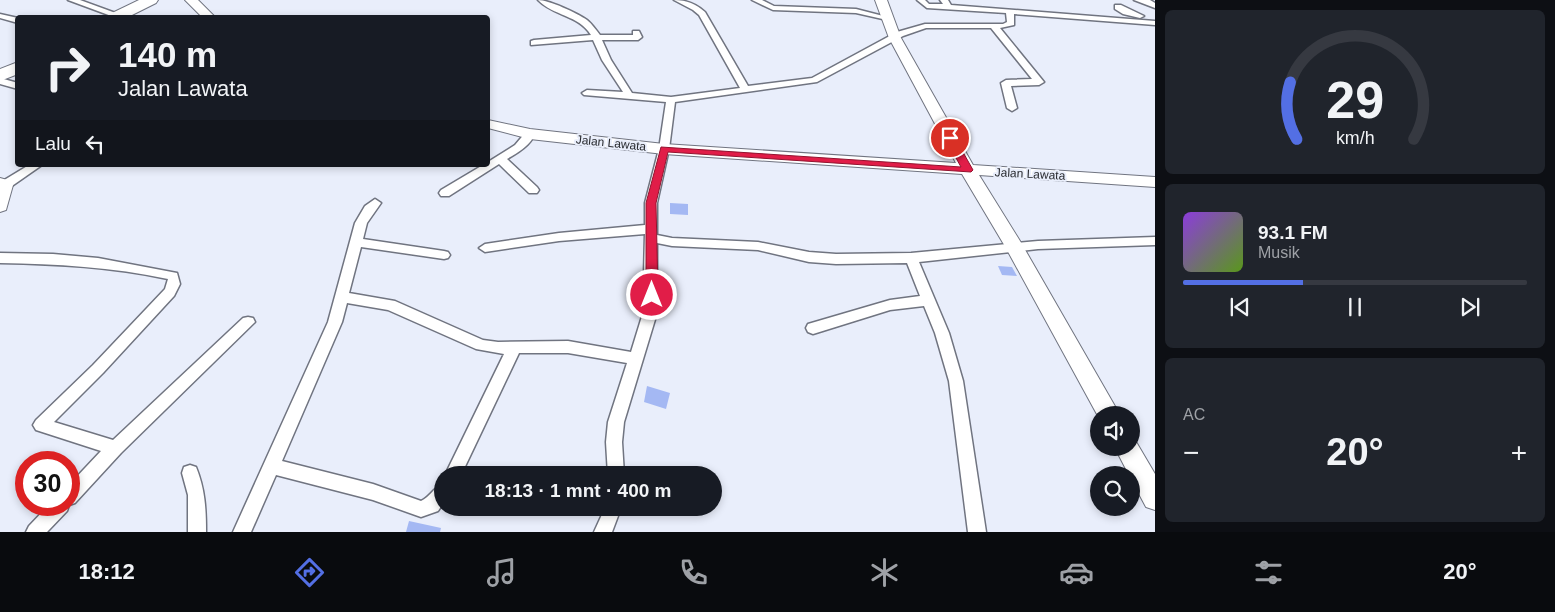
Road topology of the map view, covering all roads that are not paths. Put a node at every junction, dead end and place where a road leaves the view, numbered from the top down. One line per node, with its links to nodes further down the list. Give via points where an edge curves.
1 (72, 0): 14 (street)
2 (151, 0): 15 (highway)
3 (191, 0): 16 (street)
4 (542, 0): 24 (street, via 583,21)
5 (678, 0): 29 (street, via 702,14)
6 (756, 0): 18 (street, via 773,8 856,11)
7 (881, 0): 18 (street)
8 (921, 0): 10 (street, via 928,6)
9 (1138, 0): 11 (street)
10 (947, 3): 13 (street)
11 (1155, 6)
12 (1118, 7): 19 (street, via 1129,14)
13 (1010, 11): 21 (street); 22 (street, via 1011,23)
14 (112, 15)
15 (117, 15)
16 (207, 15)
17 (0, 16): 20 (street)
18 (887, 18): 25 (street)
19 (1155, 18)
20 (15, 20)
21 (1155, 22)
22 (994, 27): 25 (street, via 925,26); 33 (street, via 1039,82 1006,83)
23 (636, 33): 24 (street, via 638,37)
24 (597, 37): 26 (street); 31 (street, via 609,64)
25 (894, 38): 29 (street, via 814,80); 41 (street)
26 (534, 43)
27 (0, 81): 28 (street)
28 (15, 85)
29 (745, 89): 32 (street)
30 (586, 93): 31 (street)
31 (629, 95): 32 (street)
32 (671, 100): 36 (street)
33 (1012, 108)
34 (490, 124): 35 (street, Jalan Lawata)
35 (530, 134): 36 (street, Jalan Lawata); 37 (street, via 519,147)
36 (664, 149): 41 (street, Jalan Lawata); 48 (street, via 651,203)
37 (500, 159): 38 (street); 44 (street)
38 (490, 165)
39 (33, 167): 43 (street)
40 (487, 167): 45 (street)
41 (968, 170): 42 (street, Jalan Lawata); 51 (street)
42 (1155, 182)
43 (2, 184): 47 (street)
44 (533, 190)
45 (445, 193)
46 (375, 203): 50 (street, via 364,216)
47 (0, 206)
48 (652, 234): 52 (street, via 592,234); 55 (street, via 672,242 758,246 809,257); 61 (street, via 650,313)
49 (1155, 241): 51 (street)
50 (356, 242): 53 (street); 56 (street)
51 (1014, 246): 55 (street); 62 (street)
52 (485, 248)
53 (444, 255)
54 (0, 258): 63 (street, via 98,262 173,276 175,282 167,295 98,370 41,425)
55 (910, 258): 57 (street)
56 (342, 297): 60 (street, via 390,306 481,345); 65 (street)
57 (928, 300): 59 (street, via 890,305); 78 (street, via 956,381)
58 (248, 322): 63 (street)
59 (813, 328)
60 (514, 348): 61 (street, via 568,347); 66 (street)
61 (636, 359): 67 (street, via 616,422)
62 (1104, 406)
63 (115, 448): 69 (street)
64 (1131, 456): 70 (street)
65 (272, 466): 71 (street, via 373,492 421,510); 76 (street)
66 (457, 466)
67 (615, 466)
68 (190, 473): 75 (street, via 196,487)
69 (80, 485)
70 (1155, 498)
71 (434, 503)
72 (50, 516): 74 (street)
73 (610, 516): 77 (street)
74 (35, 532)
75 (197, 532)
76 (242, 532)
77 (603, 532)
78 (977, 532)

